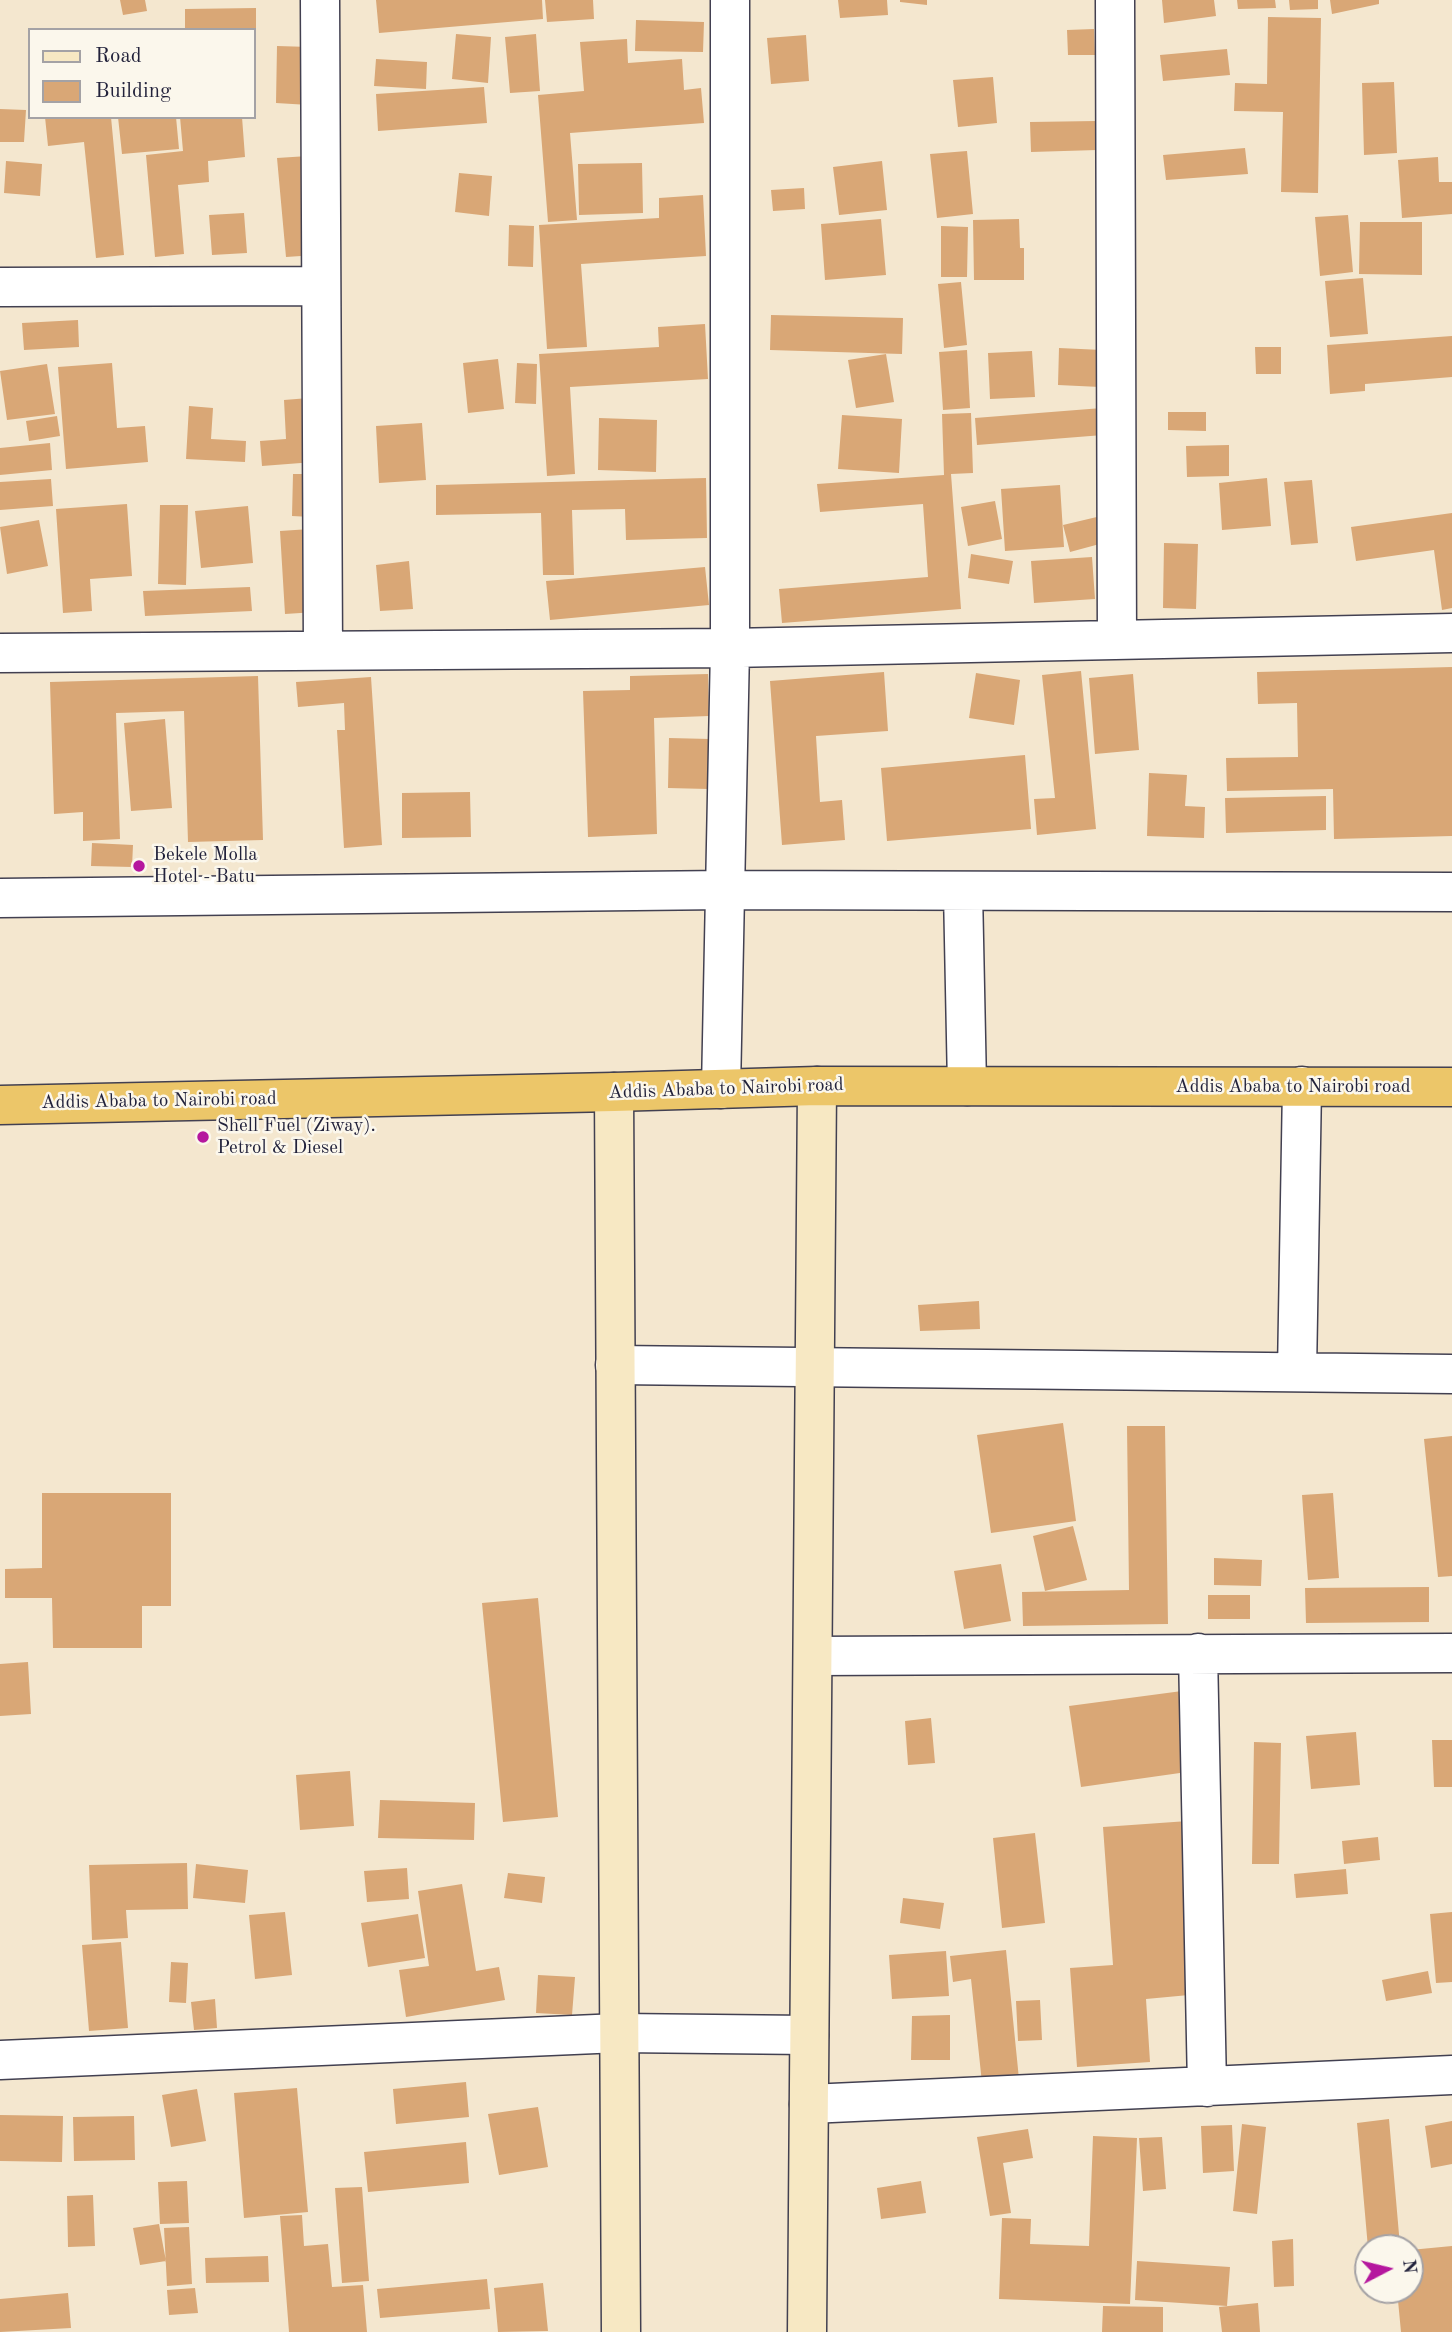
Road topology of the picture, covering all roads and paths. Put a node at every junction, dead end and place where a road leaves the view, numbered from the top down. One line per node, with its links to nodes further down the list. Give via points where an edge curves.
1 (320, 0): 4 (street)
2 (730, 0): 8 (street)
3 (1115, 0): 7 (street)
4 (321, 286): 5 (street); 9 (street)
5 (0, 287)
6 (1452, 633): 7 (street)
7 (1117, 640): 8 (street)
8 (730, 648): 9 (street); 11 (street)
9 (323, 651): 10 (street)
10 (0, 653)
11 (725, 890): 12 (street); 14 (street); 19 (street)
12 (963, 891): 13 (street); 16 (street)
13 (1452, 892)
14 (0, 898)
15 (817, 1086): 16 (highway, Addis Ababa to Nairobi road); 19 (highway, Addis Ababa to Nairobi road); 23 (street)
16 (967, 1086): 17 (highway, Addis Ababa to Nairobi road)
17 (1301, 1087): 18 (highway, Addis Ababa to Nairobi road); 24 (street)
18 (1452, 1087)
19 (721, 1089): 20 (highway, Addis Ababa to Nairobi road)
20 (614, 1092): 21 (highway, Addis Ababa to Nairobi road); 22 (street)
21 (0, 1105)
22 (615, 1365): 23 (street); 29 (street)
23 (814, 1366): 24 (street); 28 (street)
24 (1297, 1372): 25 (street)
25 (1452, 1374)
26 (1198, 1653): 27 (street); 28 (street); 33 (street)
27 (1452, 1653)
28 (813, 1656): 30 (street)
29 (619, 2034): 30 (street); 31 (street); 35 (street)
30 (809, 2035): 34 (street)
31 (0, 2060)
32 (1452, 2075): 33 (street)
33 (1207, 2087): 34 (street)
34 (809, 2104): 36 (street)
35 (621, 2332)
36 (807, 2332)

